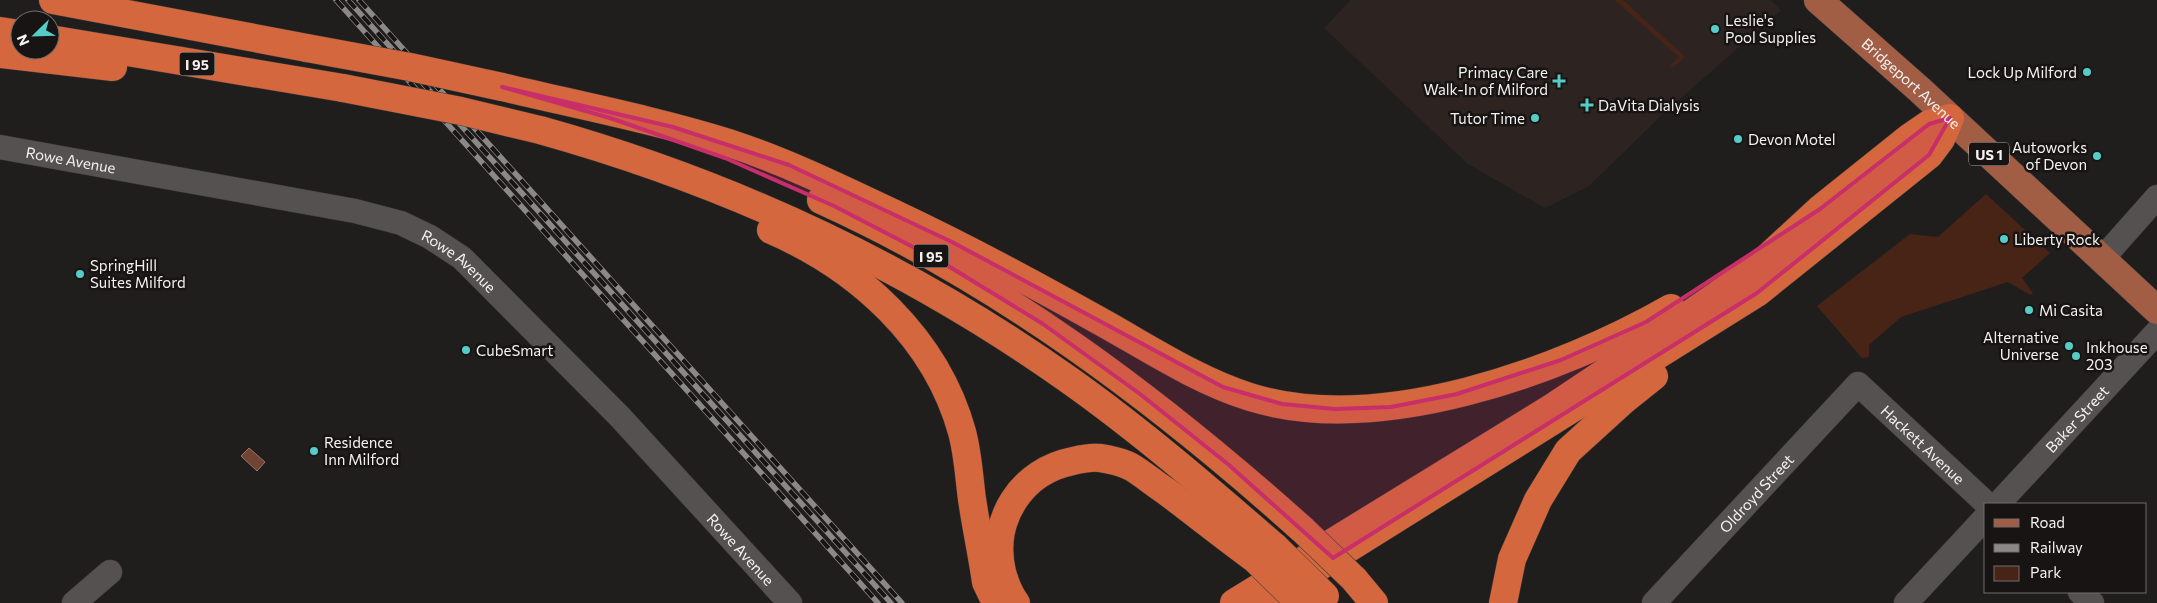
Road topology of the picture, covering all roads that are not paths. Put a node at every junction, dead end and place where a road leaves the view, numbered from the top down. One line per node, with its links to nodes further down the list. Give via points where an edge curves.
1 (53, 0): 5 (highway, I 95)
2 (154, 0): 5 (highway)
3 (1818, 0): 9 (main road, Bridgeport Avenue / US 1)
4 (60, 41): 7 (highway, I 95)
5 (297, 46): 8 (highway, I 95, bridge)
6 (0, 54): 7 (highway, via 151,70)
7 (275, 77): 10 (highway, I 95, bridge, via 462,111)
8 (502, 87): 13 (highway, via 673,127 789,165 952,242 1223,387 1282,404 1334,409 1391,407 1457,394 1561,360 1646,322 1686,299); 32 (highway, I 95, bridge, via 610,118 725,158 834,206 940,261 1093,359 1229,465 1303,530)
9 (1950, 118): 13 (highway, via 1929,124 1910,136); 14 (main road, Bridgeport Avenue / US 1); 15 (highway, via 1941,139 1929,155)
10 (540, 130): 22 (highway, I 95, via 650,164 723,191 815,231 921,286 1069,380 1203,485); 28 (highway, via 776,232 821,256 866,287 900,319 933,362 956,413 986,582)
11 (0, 147): 27 (street, Rowe Avenue, via 355,211 401,223 430,237 462,258 494,288 620,417)
12 (2157, 197): 14 (street)
13 (1820, 209): 30 (highway, via 1768,257 1719,294 1562,401)
14 (2102, 259): 16 (main road, Bridgeport Avenue / US 1)
15 (1757, 294): 31 (highway); 33 (highway, via 1624,400 1568,451 1538,500 1512,559)
16 (2157, 310)
17 (2157, 332): 20 (street, Baker Street)
18 (1858, 384): 19 (street, Hackett Avenue); 34 (street, Oldroyd Street)
19 (1986, 503)
20 (1999, 503)
21 (1984, 519): 35 (street)
22 (1265, 553): 25 (highway, I 95, bridge); 29 (highway, via 1131,467 1100,458 1081,459 1046,470 1026,485 1012,502 999,539 999,558 1005,583)
23 (110, 572): 26 (street)
24 (2081, 593): 36 (street)
25 (1319, 601)
26 (74, 603)
27 (790, 603)
28 (996, 603)
29 (1016, 603)
30 (1234, 603)
31 (1261, 603)
32 (1374, 603)
33 (1503, 603)
34 (1654, 603)
35 (1906, 603)
36 (2092, 603)

